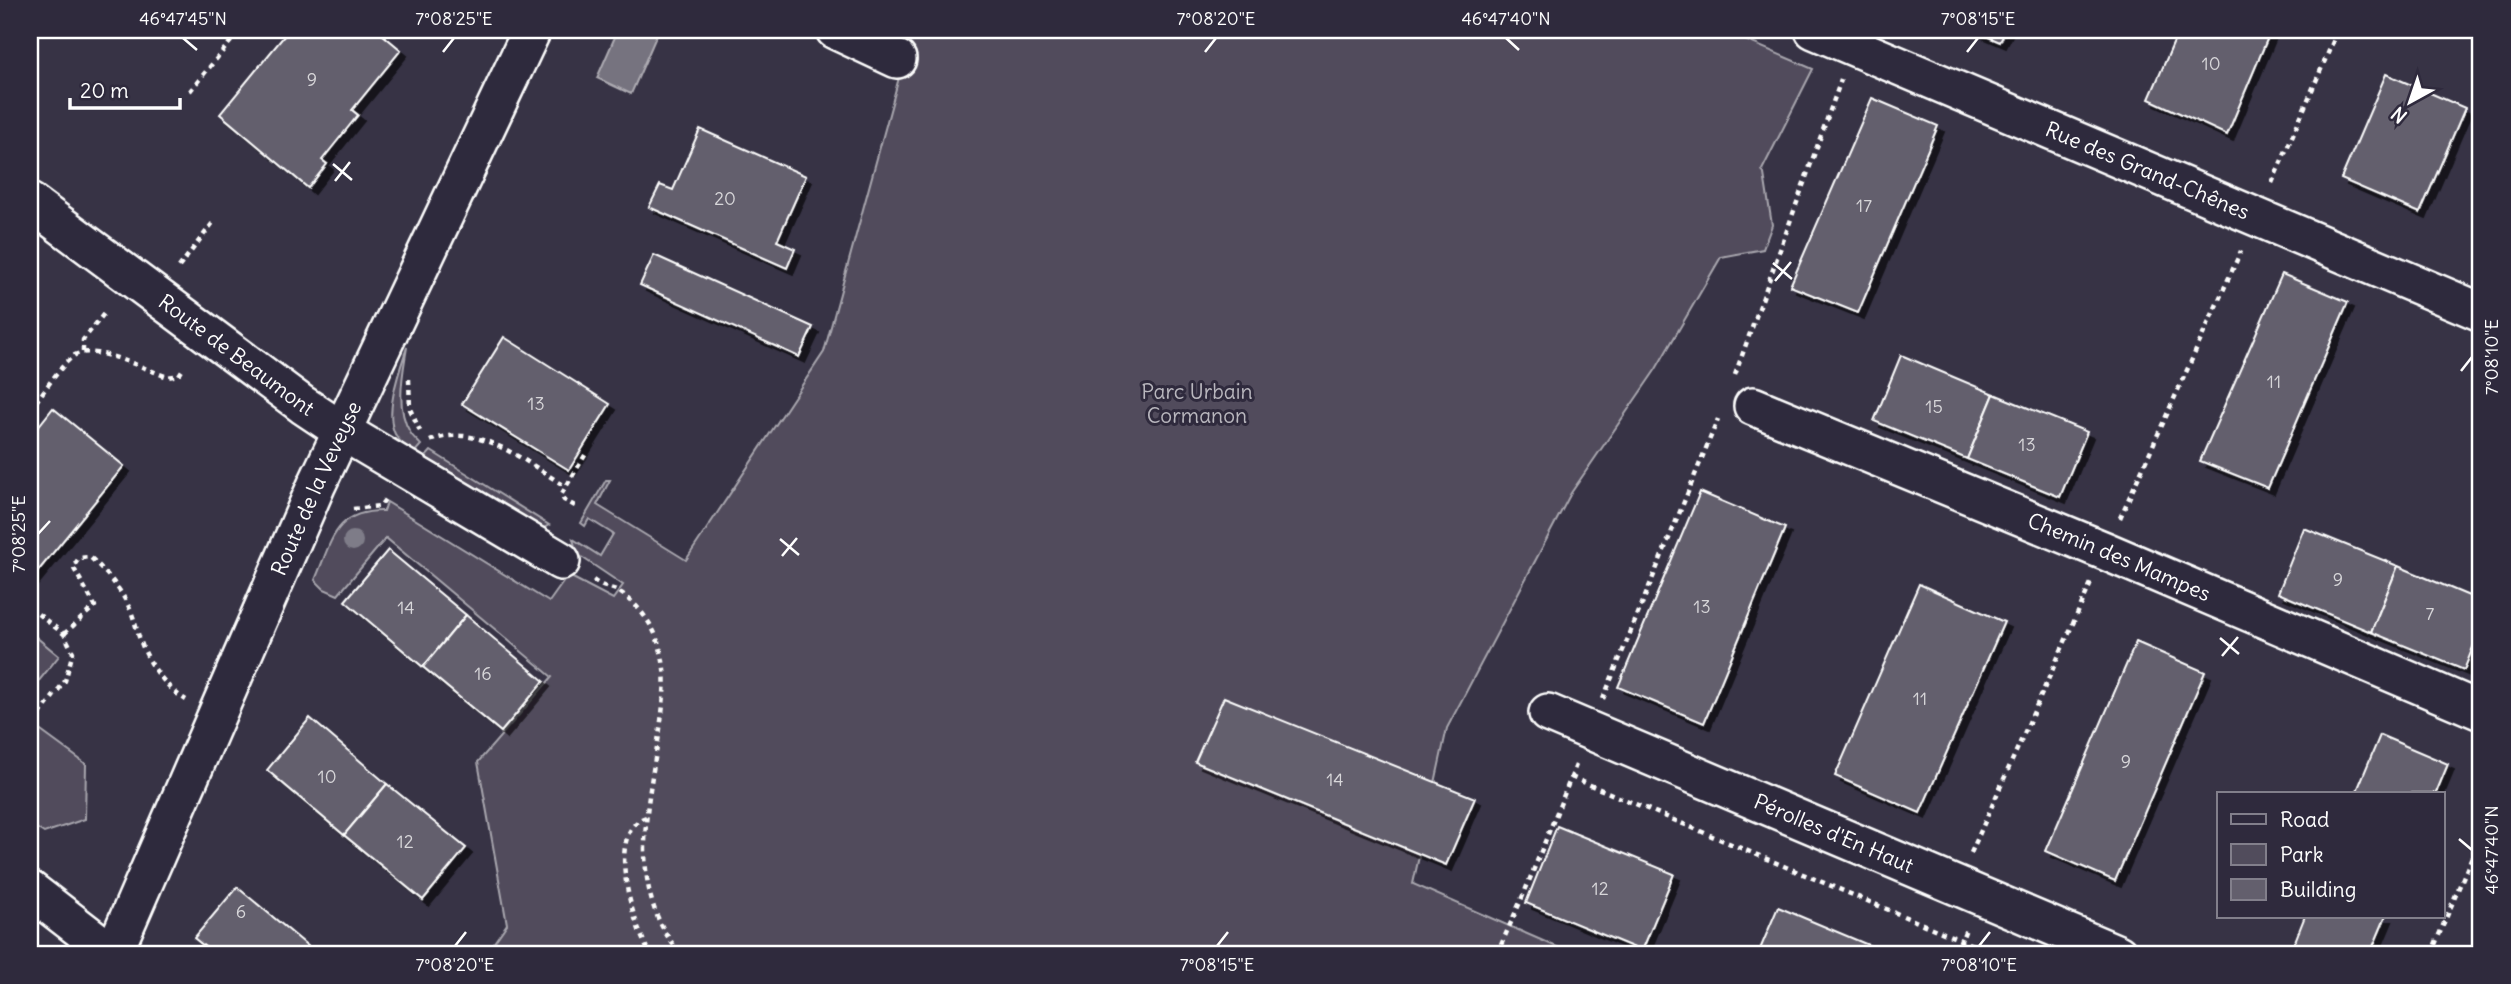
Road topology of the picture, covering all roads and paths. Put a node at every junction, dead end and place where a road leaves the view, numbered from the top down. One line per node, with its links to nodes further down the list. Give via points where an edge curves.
1 (240, 30): 7 (path)
2 (532, 30): 19 (street, Route de la Veveyse)
3 (835, 30): 6 (street)
4 (1814, 30): 9 (street, Rue des Grand-Chênes)
5 (2338, 30): 9 (path)
6 (897, 59)
7 (190, 91)
8 (30, 202): 19 (street, Route de Beaumont)
9 (2256, 218): 13 (street, Rue des Grand-Chênes); 25 (path)
10 (215, 220): 11 (path)
11 (179, 268)
12 (106, 312): 14 (path, via 83,340)
13 (2481, 312)
14 (83, 352): 15 (path, via 168,377); 18 (path, via 72,356)
15 (183, 369)
16 (409, 375): 20 (path, via 410,409 417,428)
17 (1753, 406): 25 (street, Chemin des Mampes)
18 (30, 410)
19 (342, 431): 26 (street, Route de Beaumont); 39 (street, Route de la Veveyse)
20 (441, 448)
21 (587, 452): 23 (path)
22 (551, 477): 23 (path)
23 (565, 486): 24 (path, via 561,495)
24 (575, 506)
25 (2105, 551): 30 (street, Chemin des Mampes); 37 (path)
26 (561, 561): 35 (path, via 589,573 606,589 622,593 657,638 666,682)
27 (30, 608): 28 (path)
28 (64, 634): 29 (path, via 95,606 73,567 79,558 90,557 114,580 158,673 178,695); 32 (path, via 73,652 65,681)
29 (196, 705)
30 (2481, 711)
31 (1548, 713): 33 (street, Pérolles d'En Haut)
32 (40, 714)
33 (1590, 730): 34 (path); 37 (street, Pérolles d'En Haut)
34 (1571, 777): 42 (path); 43 (path)
35 (646, 817): 40 (path, via 634,823 623,859 631,906); 41 (path, via 648,894 667,940)
36 (2481, 835): 45 (path)
37 (1956, 886): 44 (street, Pérolles d'En Haut)
38 (30, 890): 39 (street)
39 (113, 954)
40 (650, 954)
41 (681, 954)
42 (1497, 954)
43 (1994, 954)
44 (2118, 954)
45 (2431, 954)

